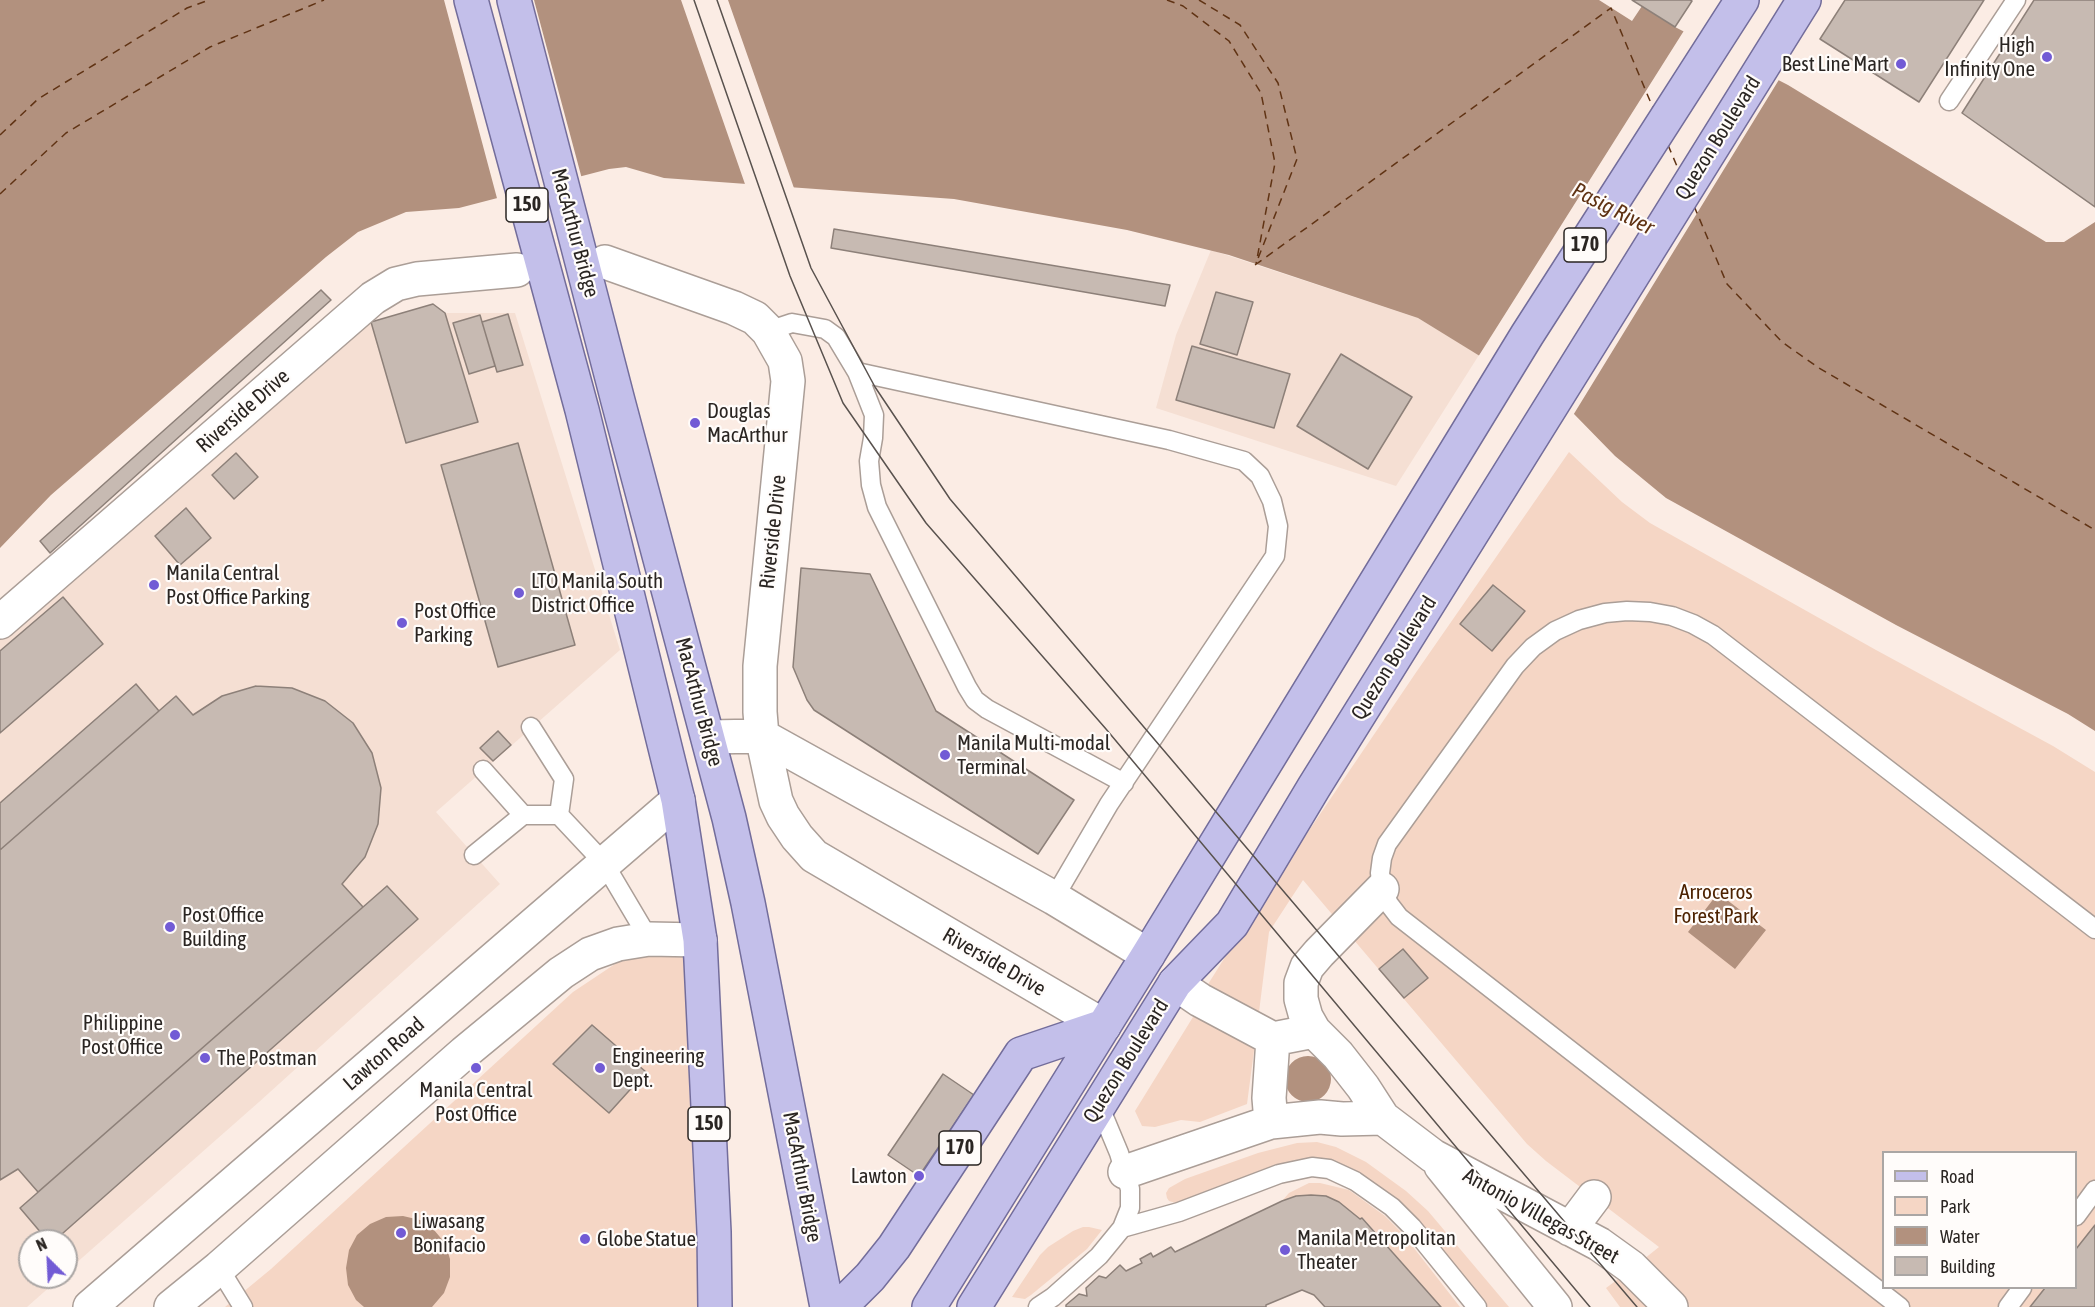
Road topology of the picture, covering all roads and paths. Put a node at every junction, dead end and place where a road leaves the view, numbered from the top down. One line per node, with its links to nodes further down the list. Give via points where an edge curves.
1 (471, 0): 17 (main road, MacArthur Bridge / 150, via 582,410)
2 (514, 0): 14 (main road, MacArthur Bridge / 150)
3 (1742, 0): 27 (main road, Quezon Boulevard / 170, via 1527,335)
4 (1804, 0): 28 (main road, Quezon Boulevard / 170, via 1232,924)
5 (2016, 0): 6 (lane)
6 (1949, 101)
7 (605, 262): 9 (street, Riverside Drive, via 734,308 755,318)
8 (517, 270): 11 (street, Riverside Drive, via 417,279 396,284 373,298)
9 (768, 331): 10 (lane, via 792,324 825,329 837,337); 13 (street, Riverside Drive, via 785,361 788,381 760,666)
10 (857, 372): 16 (lane, via 874,415 869,461 877,507 975,700); 16 (lane, via 1170,440 1244,461 1260,477 1278,526 1275,556)
11 (0, 622)
12 (531, 727): 19 (lane, via 564,779)
13 (762, 736): 14 (street); 23 (street); 29 (street, Riverside Drive, via 776,801 797,837 814,856)
14 (709, 738): 48 (main road, MacArthur Bridge / 150, via 748,903)
15 (483, 770): 18 (lane)
16 (1124, 783): 23 (lane)
17 (678, 800): 21 (street, Lawton Road); 26 (main road, MacArthur Bridge / 150)
18 (523, 815): 19 (lane); 20 (lane)
19 (560, 815): 21 (lane)
20 (474, 855)
21 (604, 863): 25 (lane); 44 (street, Lawton Road)
22 (1382, 889): 24 (lane, via 1380,873 1388,844 1515,666 1533,647 1579,620 1638,611 1672,616 1713,635); 30 (street, Antonio Villegas Street, via 1307,967 1301,999); 56 (lane, via 1399,917)
23 (1054, 898): 27 (street)
24 (2095, 929)
25 (649, 939): 26 (street); 42 (street, via 590,954 561,973)
26 (700, 940): 47 (main road, MacArthur Bridge / 150)
27 (1148, 955): 29 (main road, Quezon Boulevard / 170)
28 (1175, 983): 31 (street); 32 (main road, Quezon Boulevard / 170)
29 (1104, 1026): 49 (main road, Quezon Boulevard / 170, via 1021,1054 894,1247); 50 (main road, Quezon Boulevard / 170)
30 (1314, 1031): 31 (street); 33 (street, Antonio Villegas Street, via 1338,1055)
31 (1273, 1039): 34 (street)
32 (1099, 1105): 36 (lane); 51 (main road, Quezon Boulevard / 170)
33 (1383, 1118): 34 (street); 35 (street, Antonio Villegas Street)
34 (1271, 1122): 36 (street)
35 (1433, 1156): 41 (street, Antonio Villegas Street); 54 (street, Antonio Villegas Street)
36 (1125, 1172): 40 (lane, via 1130,1208)
37 (2095, 1190): 39 (lane)
38 (1594, 1197): 41 (street)
39 (2077, 1215)
40 (1122, 1228): 52 (lane, via 1093,1262); 53 (lane, via 1179,1212 1279,1174 1312,1167 1329,1169 1355,1181 1392,1207)
41 (1570, 1228): 55 (street, Antonio Villegas Street, via 1615,1254)
42 (219, 1268): 45 (street); 46 (lane)
43 (2021, 1289): 57 (lane)
44 (90, 1307)
45 (171, 1307)
46 (243, 1307)
47 (715, 1307)
48 (827, 1307)
49 (840, 1307)
50 (929, 1307)
51 (974, 1307)
52 (1038, 1307)
53 (1478, 1307)
54 (1555, 1307)
55 (1671, 1307)
56 (1900, 1307)
57 (2008, 1307)

